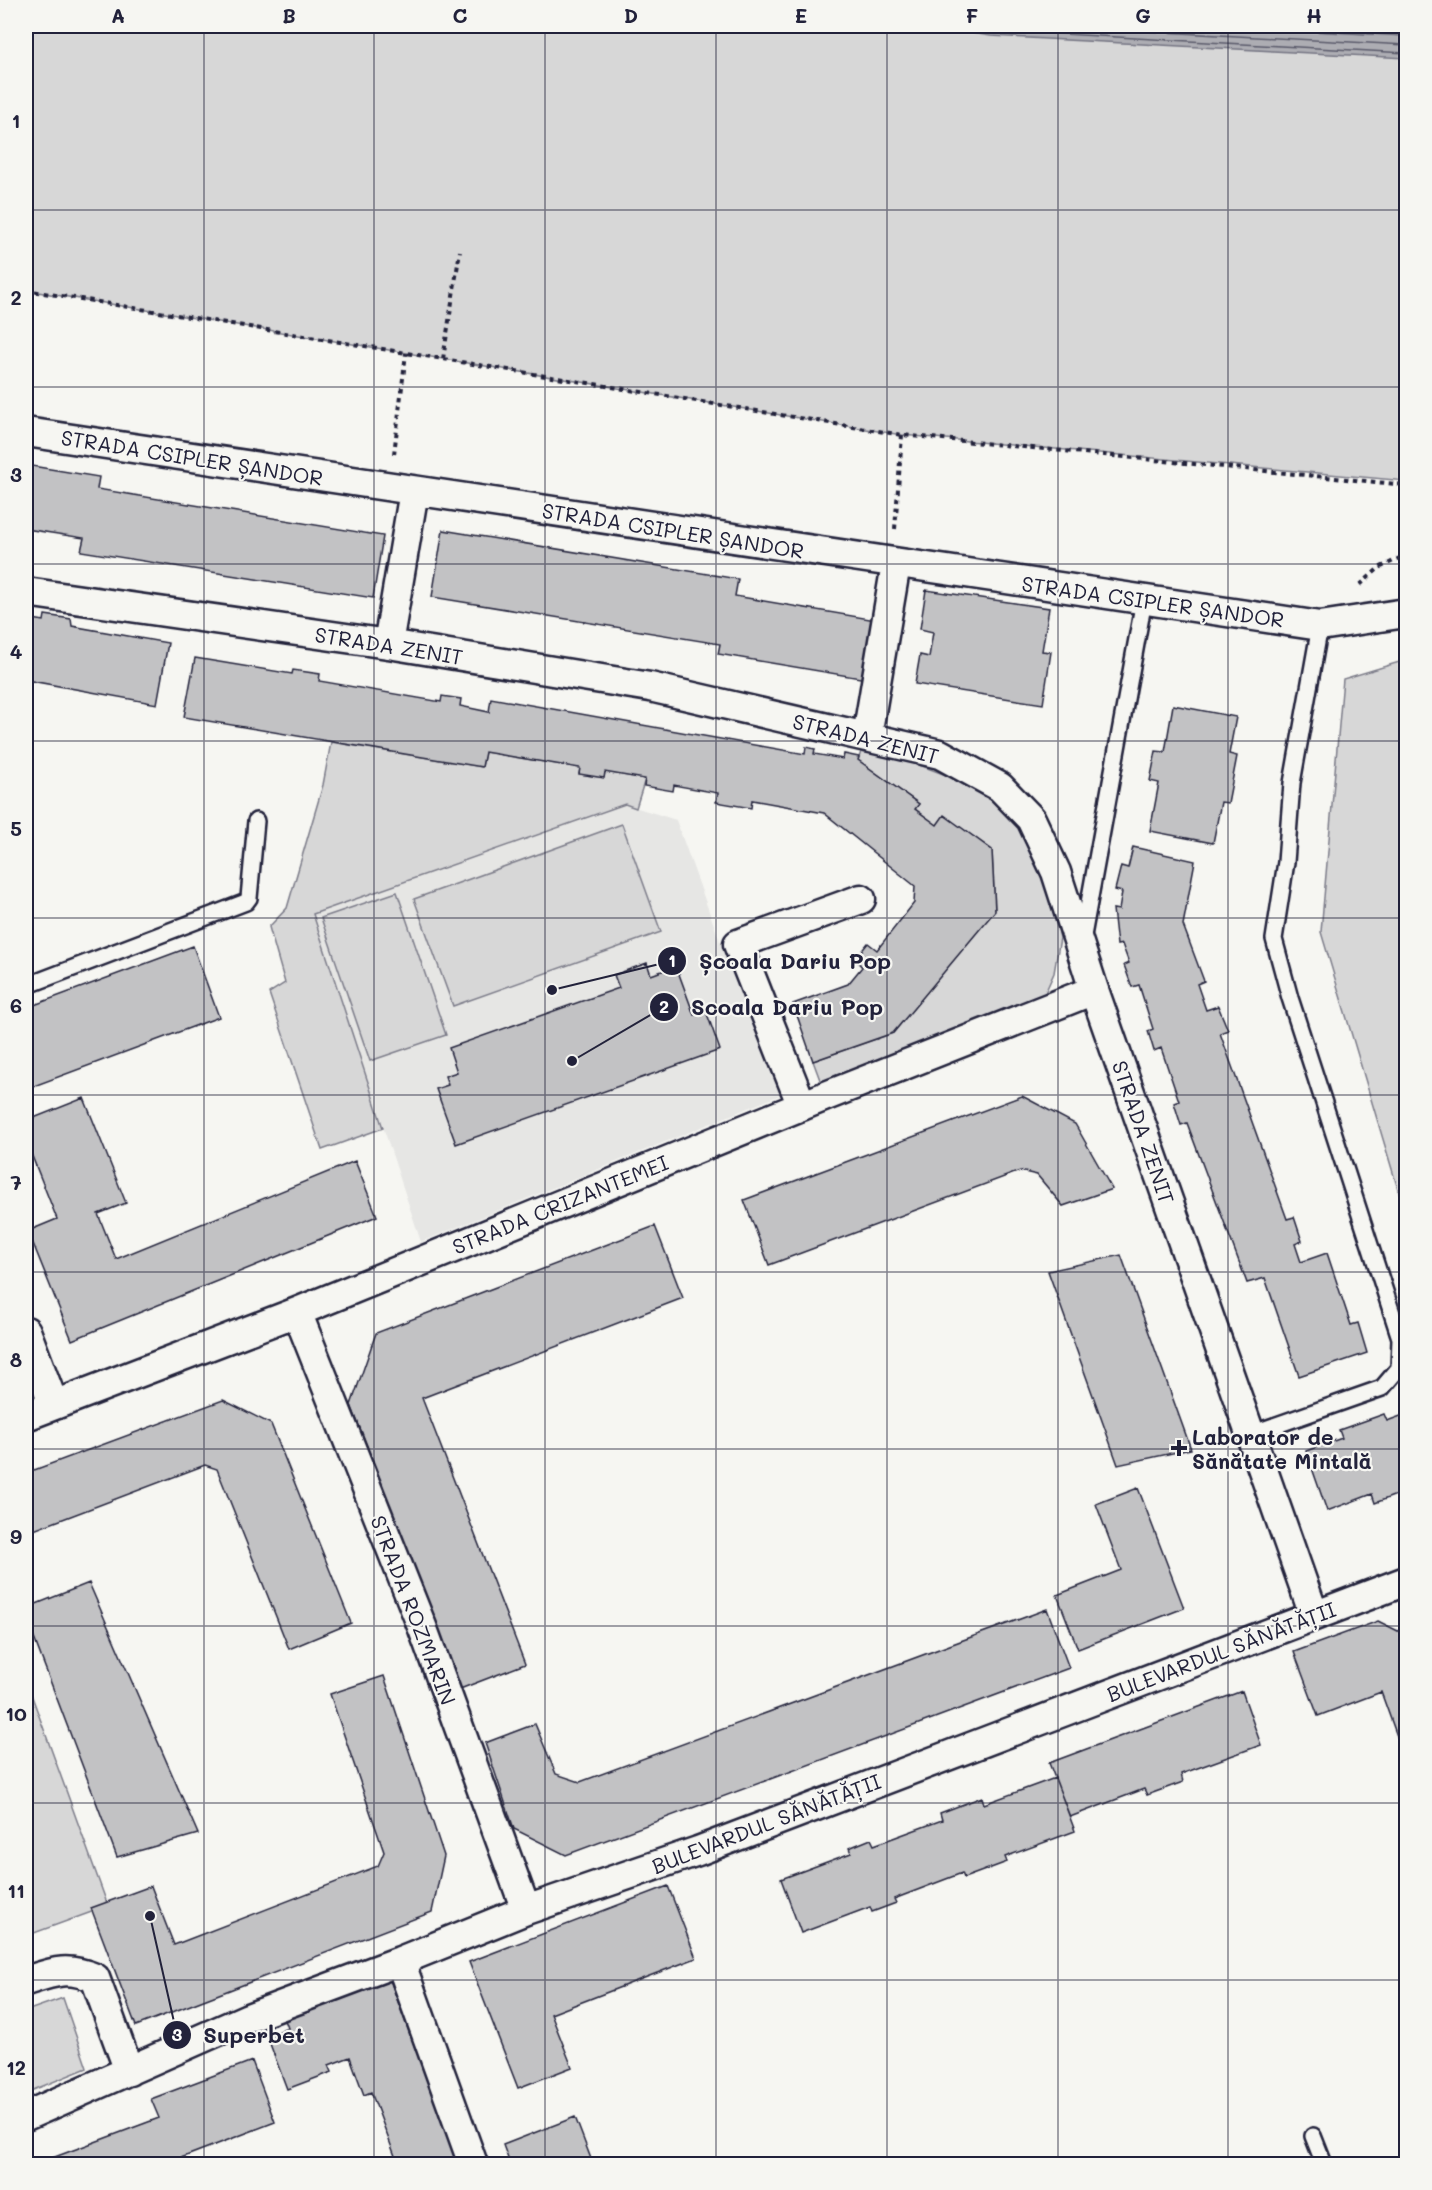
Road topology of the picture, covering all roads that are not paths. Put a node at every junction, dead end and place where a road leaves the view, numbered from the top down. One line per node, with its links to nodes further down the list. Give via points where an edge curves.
1 (26, 432): 2 (street, STRADA CSIPLER ȘANDOR)
2 (402, 489): 3 (street, STRADA CSIPLER ȘANDOR); 8 (street)
3 (894, 563): 5 (street, STRADA CSIPLER ȘANDOR); 9 (street)
4 (26, 592): 8 (street, STRADA ZENIT)
5 (1144, 600): 7 (street, STRADA CSIPLER ȘANDOR); 12 (lane)
6 (1407, 613): 7 (street, STRADA CSIPLER ȘANDOR)
7 (1320, 626): 20 (lane, via 1293,783 1274,939 1400,1338 1399,1368 1382,1388)
8 (388, 644): 9 (street, STRADA ZENIT, via 650,687)
9 (867, 736): 12 (street, STRADA ZENIT, via 940,754 1000,787 1031,819 1056,872)
10 (256, 822): 13 (lane, via 246,902)
11 (861, 899): 15 (street, via 738,944)
12 (1081, 947): 14 (street, STRADA ZENIT)
13 (26, 986)
14 (1094, 990): 15 (street, STRADA CRIZANTEMEI); 20 (street, STRADA ZENIT)
15 (802, 1107): 16 (street, STRADA CRIZANTEMEI)
16 (297, 1312): 18 (street, STRADA CRIZANTEMEI); 23 (street, STRADA ROZMARIN, via 423,1629)
17 (26, 1331): 18 (street)
18 (54, 1405): 19 (street, STRADA CRIZANTEMEI)
19 (26, 1416)
20 (1251, 1434): 22 (street, STRADA ZENIT)
21 (1407, 1581): 22 (street, BULEVARDUL SĂNĂTĂȚII)
22 (1314, 1615): 23 (street, BULEVARDUL SĂNĂTĂȚII, via 698,1851)
23 (526, 1910): 24 (street, BULEVARDUL SĂNĂTĂȚII)
24 (400, 1962): 26 (street, BULEVARDUL SĂNĂTĂȚII, via 248,2018); 29 (street)
25 (26, 1981): 26 (street, via 55,1971 78,1971 95,1978)
26 (129, 2071): 27 (street, BULEVARDUL SĂNĂTĂȚII)
27 (26, 2116)
28 (1313, 2136): 30 (lane)
29 (473, 2164)
30 (1324, 2164)

